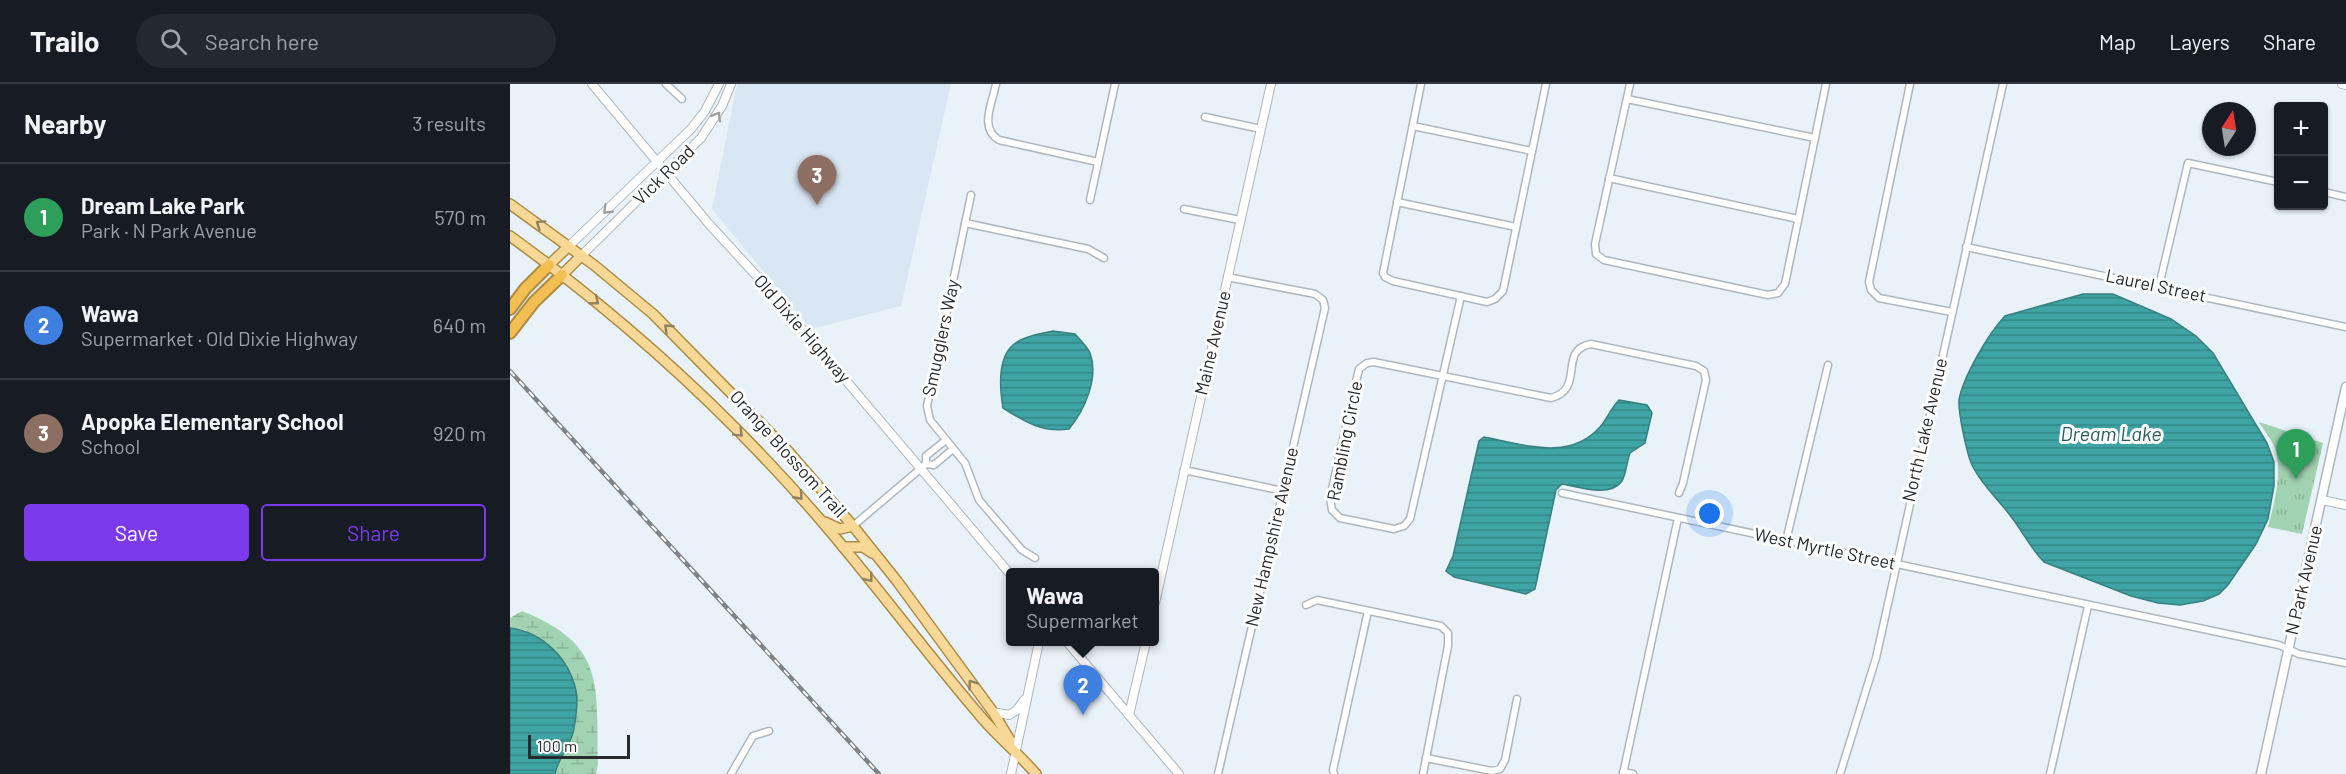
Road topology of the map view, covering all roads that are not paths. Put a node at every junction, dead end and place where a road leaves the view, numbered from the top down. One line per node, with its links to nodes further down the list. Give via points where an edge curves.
1 (592, 84): 21 (street, Old Dixie Highway)
2 (666, 84): 14 (street)
3 (718, 84): 21 (street, Vick Road, via 698,120)
4 (731, 84): 23 (street, Vick Road, one-way to 4, via 709,128)
5 (996, 84): 22 (street, via 987,126 991,135)
6 (1115, 84): 22 (street)
7 (1271, 84): 18 (street, Maine Avenue)
8 (1421, 84): 17 (street)
9 (1546, 84): 20 (street)
10 (1630, 84): 15 (street)
11 (1826, 84): 19 (street)
12 (1910, 84): 48 (street, via 1869,282 1879,298)
13 (2003, 84): 39 (street, North Lake Avenue)
14 (682, 99)
15 (1627, 99): 19 (street); 24 (street)
16 (1205, 117): 18 (street)
17 (1413, 126): 20 (street); 30 (street)
18 (1261, 129): 34 (street, Maine Avenue)
19 (1815, 138): 33 (street)
20 (1532, 151): 36 (street)
21 (656, 162): 23 (street, Old Dixie Highway); 38 (street, Vick Road, one-way to 38)
22 (1098, 162): 29 (street)
23 (666, 173): 40 (street, Vick Road); 58 (street, Old Dixie Highway)
24 (1609, 178): 33 (street); 33 (street, via 1595,244 1596,254 1616,263 1768,295 1778,293 1785,284)
25 (2274, 181): 45 (street, via 2188,162)
26 (2328, 193): 28 (street)
27 (971, 195): 35 (street, Smugglers Way)
28 (2346, 197)
29 (1090, 200)
30 (1396, 202): 36 (street); 46 (street, via 1382,270 1385,277)
31 (510, 204): 38 (main road, Orange Blossom Trail, one-way to 31)
32 (1184, 209): 34 (street)
33 (1798, 219)
34 (1240, 220): 44 (street, Maine Avenue)
35 (965, 223): 41 (street, via 1088,249); 54 (street, Smugglers Way, via 927,406 930,420)
36 (1516, 227): 46 (street, via 1503,291 1487,302)
37 (510, 236): 42 (main road, Orange Blossom Trail)
38 (569, 246): 40 (main road, Orange Blossom Trail); 42 (main road)
39 (1966, 247): 45 (street, Laurel Street); 48 (street, North Lake Avenue)
40 (582, 255): 43 (main road); 67 (main road, Orange Blossom Trail, one-way to 40, via 787,450 676,335)
41 (1104, 258)
42 (549, 265): 43 (main road, Orange Blossom Trail); 47 (highway)
43 (562, 275): 50 (highway); 65 (main road, Orange Blossom Trail, one-way to 65, via 698,394)
44 (1227, 277): 59 (street, Maine Avenue); 60 (street, New Hampshire Avenue, via 1316,294 1323,300 1325,308)
45 (2159, 286): 49 (street, Laurel Street)
46 (1461, 296): 52 (street, Rambling Circle)
47 (510, 309)
48 (1952, 312): 72 (street, North Lake Avenue)
49 (2346, 327)
50 (510, 333)
51 (1828, 365): 68 (street)
52 (1444, 374): 52 (street, Rambling Circle, via 1410,519 1394,529 1340,518 1332,510 1330,498 1359,369 1374,362); 62 (street, via 1551,398 1568,387 1574,354 1582,345 1696,366 1704,371 1706,380)
53 (2346, 387): 63 (main road, N Park Avenue)
54 (946, 440): 55 (street, Smugglers Way); 56 (street)
55 (953, 449): 57 (street); 71 (street, Smugglers Way, via 966,463 979,500 1022,550)
56 (934, 450): 57 (street); 58 (street, via 926,456)
57 (941, 459): 58 (street, via 934,465)
58 (923, 466): 67 (street); 73 (street, Old Dixie Highway)
59 (1184, 470): 60 (street); 74 (street, Maine Avenue)
60 (1283, 491): 95 (street, New Hampshire Avenue)
61 (1562, 493): 66 (street, West Myrtle Street)
62 (1679, 493)
63 (2322, 500): 64 (street); 81 (main road, N Park Avenue)
64 (2346, 505)
65 (818, 517): 67 (main road, via 840,529); 69 (main road, Orange Blossom Trail)
66 (1678, 519): 68 (street, West Myrtle Street); 90 (street)
67 (853, 526): 70 (main road, Orange Blossom Trail)
68 (1786, 541): 72 (street, West Myrtle Street)
69 (843, 547): 70 (main road, via 863,547); 88 (main road, Orange Blossom Trail, one-way to 88, via 984,720)
70 (877, 555): 85 (main road, Orange Blossom Trail, one-way to 70)
71 (1035, 558)
72 (1896, 564): 76 (street, West Myrtle Street); 99 (street, North Lake Avenue, via 1876,658)
73 (1006, 569)
74 (1159, 585)
75 (1306, 605): 77 (street, via 1317,600)
76 (2088, 606): 81 (street, West Myrtle Street); 100 (street)
77 (1368, 611): 89 (street, via 1441,626 1448,633); 96 (street)
78 (1038, 646): 83 (street)
79 (1070, 646): 86 (street)
80 (1145, 646): 86 (street)
81 (2288, 649): 82 (street, West Myrtle Street); 101 (main road, N Park Avenue)
82 (2346, 663)
83 (1026, 697): 85 (street, via 1009,715); 88 (street)
84 (1517, 699): 89 (street, via 1500,769 1491,771)
85 (993, 712): 88 (main road, Orange Blossom Trail)
86 (1129, 715): 94 (street)
87 (769, 731): 91 (street, via 753,736)
88 (1015, 750): 92 (street); 93 (main road, Orange Blossom Trail)
89 (1426, 758): 97 (street)
90 (1623, 773): 98 (street)
91 (731, 774)
92 (1011, 774)
93 (1036, 774)
94 (1179, 774)
95 (1218, 774)
96 (1335, 774)
97 (1423, 774)
98 (1633, 774)
99 (1840, 774)
100 (2050, 774)
101 (2261, 774)

